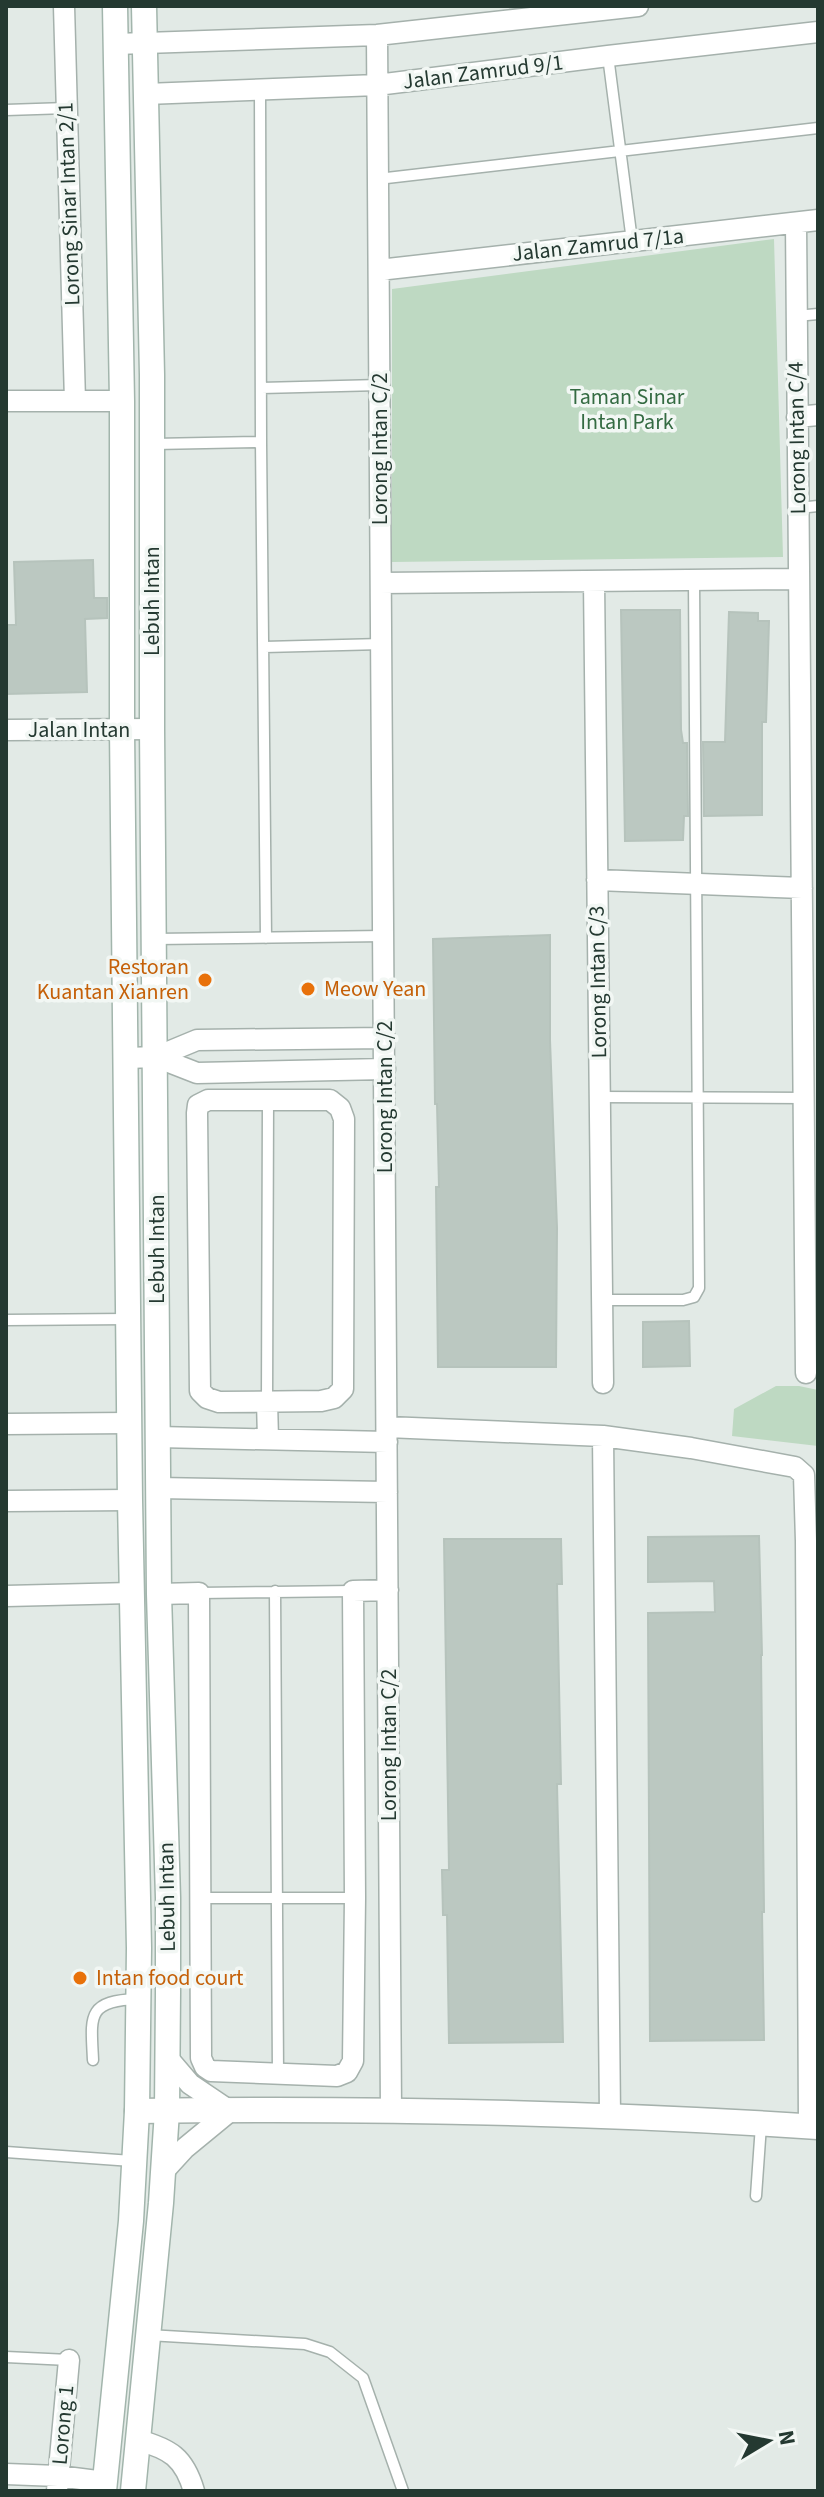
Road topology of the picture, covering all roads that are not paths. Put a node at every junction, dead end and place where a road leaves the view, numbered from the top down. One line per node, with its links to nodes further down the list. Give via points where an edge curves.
1 (64, 6): 13 (street, Lorong Sinar Intan 2/1)
2 (115, 6): 8 (main road, Lebuh Intan)
3 (144, 6): 7 (main road, Lebuh Intan)
4 (638, 6): 6 (street)
5 (818, 32): 9 (street, Jalan Zamrud 9/1)
6 (377, 35): 7 (street); 10 (street, Lorong Intan C/2)
7 (145, 43): 8 (street); 12 (main road, Lebuh Intan)
8 (116, 44): 28 (main road, Lebuh Intan)
9 (608, 56): 10 (street, Jalan Zamrud 9/1); 16 (lane)
10 (377, 85): 11 (street, Jalan Zamrud 9/1); 17 (street, Lorong Intan C/2)
11 (260, 90): 12 (street, Jalan Zamrud 9/1); 25 (lane)
12 (146, 94): 32 (main road, Lebuh Intan)
13 (67, 108): 14 (lane); 27 (street, Lorong Sinar Intan 2/1)
14 (6, 110)
15 (818, 128): 16 (lane)
16 (620, 152): 17 (lane); 20 (lane)
17 (378, 179): 21 (street, Lorong Intan C/2)
18 (818, 220): 19 (street, Jalan Zamrud 7/1a)
19 (796, 223): 20 (street, Jalan Zamrud 7/1a); 23 (street, Lorong Intan C/4)
20 (632, 241): 21 (street, Jalan Zamrud 7/1a)
21 (379, 270): 24 (street, Lorong Intan C/2)
22 (818, 314): 23 (lane)
23 (796, 316): 30 (street, Lorong Intan C/4)
24 (380, 385): 25 (lane); 37 (street, Lorong Intan C/2)
25 (261, 388): 31 (lane)
26 (6, 401): 27 (street)
27 (75, 401): 28 (street)
28 (122, 401): 40 (main road, Lebuh Intan)
29 (818, 415): 30 (street)
30 (797, 417): 33 (street, Lorong Intan C/4)
31 (261, 442): 32 (lane); 39 (lane)
32 (152, 444): 41 (main road, Lebuh Intan)
33 (808, 507): 34 (street, Lorong Intan C/4)
34 (799, 579): 35 (street); 43 (street, Lorong Intan C/4)
35 (694, 580): 36 (street); 45 (lane)
36 (594, 581): 37 (street); 44 (street, Lorong Intan C/3)
37 (381, 583): 38 (street, Lorong Intan C/2)
38 (382, 644): 39 (lane); 47 (street, Lorong Intan C/2)
39 (264, 647): 48 (lane)
40 (122, 729): 41 (street, Jalan Intan); 42 (street, Jalan Intan); 55 (main road, Lebuh Intan)
41 (152, 729): 49 (main road, Lebuh Intan)
42 (6, 730)
43 (809, 786): 46 (street, Lorong Intan C/4)
44 (597, 880): 45 (street); 59 (street, Lorong Intan C/3)
45 (697, 883): 46 (street); 60 (lane)
46 (802, 888): 50 (street, Lorong Intan C/4)
47 (384, 936): 48 (lane); 51 (street, Lorong Intan C/2)
48 (266, 938): 49 (lane)
49 (155, 939): 54 (main road, Lebuh Intan)
50 (810, 960): 53 (street, Lorong Intan C/4)
51 (385, 1038): 52 (street); 56 (street, Lorong Intan C/2)
52 (197, 1040): 54 (street); 58 (street)
53 (811, 1049): 61 (street, Lorong Intan C/4)
54 (156, 1057): 55 (street); 58 (street); 74 (main road, Lebuh Intan)
55 (127, 1058): 65 (main road, Lebuh Intan)
56 (385, 1069): 57 (street); 72 (street, Lorong Intan C/2)
57 (268, 1072): 58 (street); 62 (street)
58 (197, 1073)
59 (599, 1097): 60 (lane); 64 (street, Lorong Intan C/3)
60 (698, 1097): 61 (lane); 64 (lane, via 699,1288 694,1297 683,1300)
61 (804, 1098): 63 (street, Lorong Intan C/4)
62 (268, 1100): 69 (lane); 69 (street, via 208,1100 198,1105 197,1113 200,1391 219,1402); 69 (street, via 330,1100 344,1119 344,1151 343,1389 321,1401)
63 (811, 1144): 67 (street, Lorong Intan C/4)
64 (601, 1300): 68 (street, Lorong Intan C/3)
65 (129, 1319): 66 (lane); 70 (main road, Lebuh Intan)
66 (6, 1320)
67 (806, 1373)
68 (603, 1383)
69 (267, 1401): 75 (street)
70 (129, 1423): 71 (street); 78 (main road, Lebuh Intan)
71 (6, 1424)
72 (387, 1434): 73 (street); 75 (street); 77 (street, Lorong Intan C/2)
73 (603, 1436): 80 (street, via 795,1467 804,1475); 103 (street)
74 (158, 1437): 75 (street); 76 (main road, Lebuh Intan)
75 (268, 1439)
76 (158, 1488): 77 (street); 86 (main road, Lebuh Intan)
77 (387, 1492): 81 (street, Lorong Intan C/2)
78 (130, 1500): 79 (street); 84 (main road, Lebuh Intan)
79 (6, 1501)
80 (812, 1540): 88 (street)
81 (388, 1590): 83 (street); 93 (street, Lorong Intan C/2)
82 (275, 1591): 83 (lane); 85 (lane); 91 (lane)
83 (353, 1591): 92 (street)
84 (131, 1593): 87 (street); 94 (main road, Lebuh Intan)
85 (199, 1593): 86 (street); 90 (street)
86 (159, 1594): 89 (main road, Lebuh Intan)
87 (6, 1596)
88 (812, 1743): 105 (street)
89 (168, 1898): 90 (street); 94 (main road, via 149,1909); 96 (main road, Lebuh Intan)
90 (202, 1898): 91 (lane); 98 (street, via 201,2058 211,2071)
91 (278, 1898): 92 (lane); 98 (lane)
92 (355, 1898): 93 (street); 98 (street, via 353,2061 337,2076)
93 (390, 1898): 99 (street, Lorong Intan C/2)
94 (139, 1948): 95 (main road, Lebuh Intan)
95 (139, 1999): 97 (lane, via 98,2008 91,2022); 100 (main road, Lebuh Intan)
96 (167, 2057): 101 (main road, Lebuh Intan); 102 (street, via 190,2084)
97 (93, 2060)
98 (278, 2074)
99 (391, 2110): 102 (main road); 103 (main road)
100 (137, 2111): 101 (main road); 107 (main road, Lebuh Intan)
101 (167, 2111): 102 (main road); 108 (main road, Lebuh Intan)
102 (230, 2111): 108 (street)
103 (610, 2116): 104 (main road)
104 (761, 2123): 105 (main road); 109 (lane)
105 (814, 2127)
106 (6, 2152): 107 (lane)
107 (134, 2161): 116 (main road, Lebuh Intan)
108 (163, 2172): 110 (main road, Lebuh Intan)
109 (756, 2196)
110 (148, 2335): 113 (main road, Lebuh Intan); 119 (lane, via 305,2344 330,2352 363,2378)
111 (6, 2357): 112 (lane)
112 (69, 2360): 115 (street, Lorong 1)
113 (138, 2440): 117 (main road, Lebuh Intan); 118 (street, via 180,2459)
114 (6, 2474): 115 (street)
115 (58, 2483): 116 (street)
116 (105, 2486)
117 (133, 2491)
118 (194, 2491)
119 (403, 2491)

